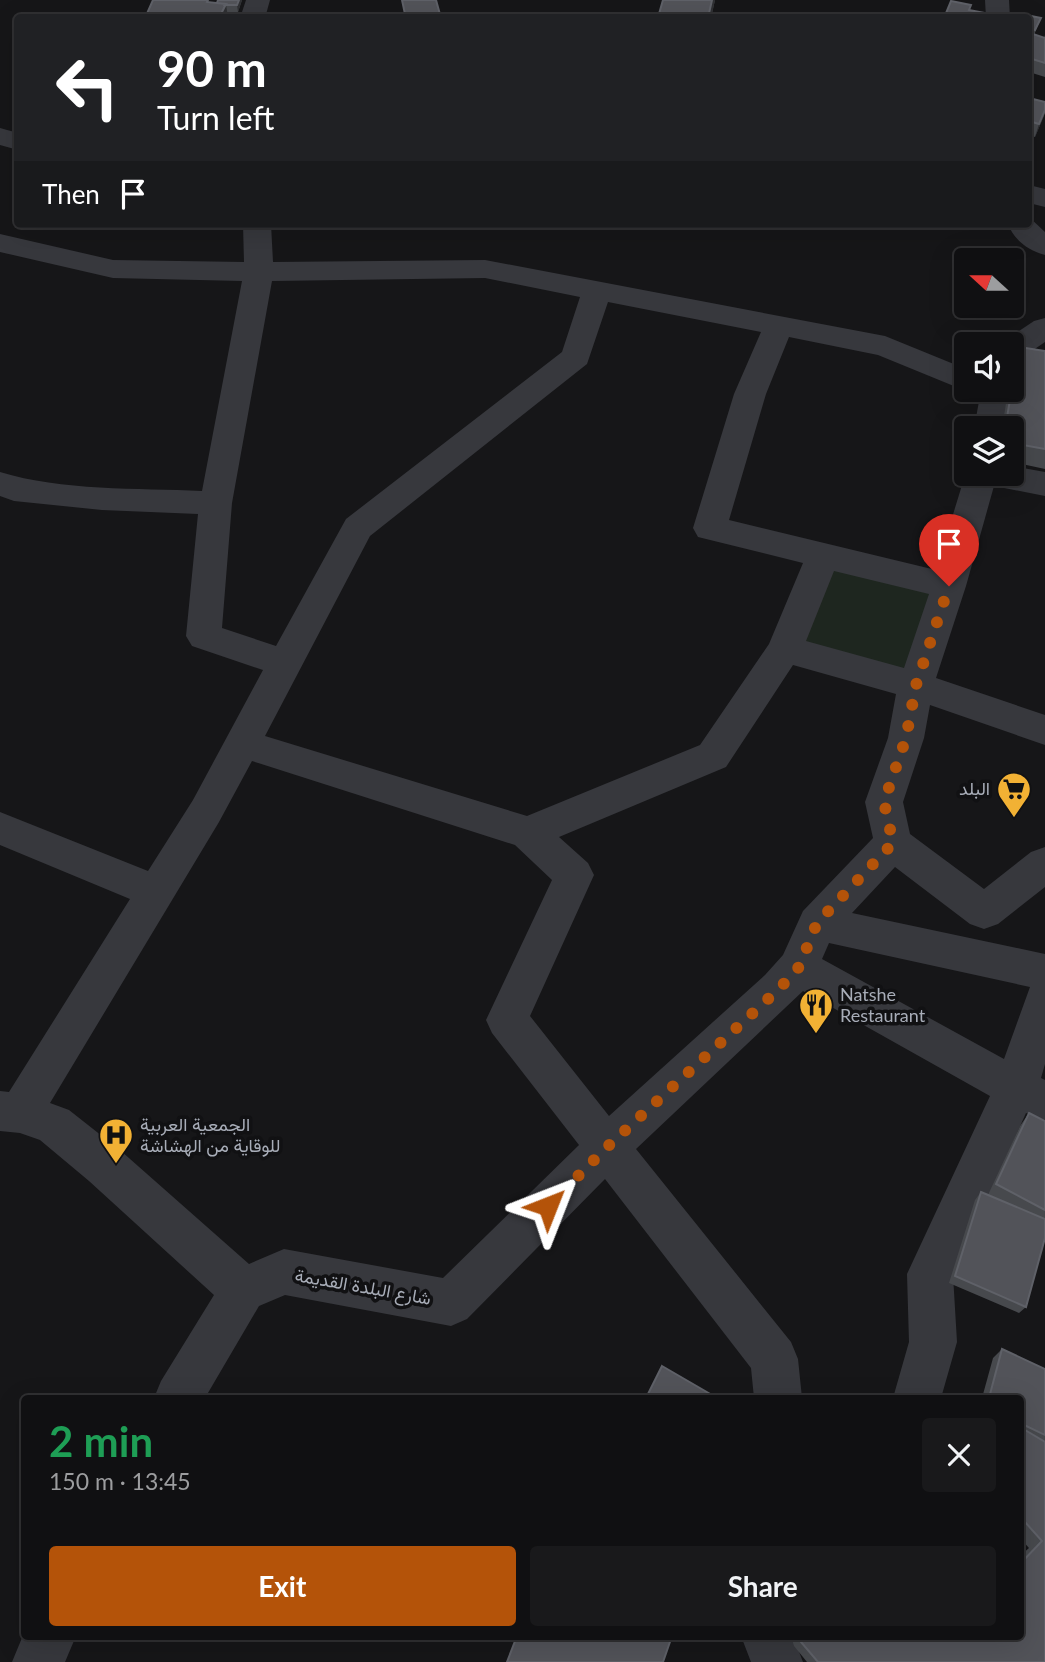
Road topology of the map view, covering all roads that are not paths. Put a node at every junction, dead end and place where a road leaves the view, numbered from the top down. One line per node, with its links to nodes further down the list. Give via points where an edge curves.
1 (257, 228): 5 (street)
2 (1024, 228): 4 (street)
3 (0, 243): 5 (street, via 113,269)
4 (1045, 246)
5 (259, 271): 6 (street, via 485,269); 15 (street)
6 (597, 290): 7 (street); 19 (street, via 576,357 358,528)
7 (779, 325): 10 (street, via 886,346); 16 (street, via 750,394 710,528)
8 (1045, 328): 9 (street)
9 (1024, 342)
10 (954, 376)
11 (1024, 480): 13 (street)
12 (0, 484): 15 (street, via 102,498)
13 (1045, 484)
14 (978, 486): 17 (street)
15 (216, 503): 19 (street, via 204,636)
16 (823, 555): 17 (street); 18 (street)
17 (949, 586): 20 (street)
18 (785, 649): 20 (street); 24 (street, via 713,756)
19 (284, 663): 22 (street)
20 (916, 685): 21 (street); 25 (street, via 906,738 884,802)
21 (1045, 730)
22 (242, 743): 24 (street); 27 (street)
23 (0, 828): 27 (street)
24 (528, 833): 34 (street, via 574,875 506,1020)
25 (893, 843): 26 (street, via 984,912); 28 (street, شارع البلدة القديمة)
26 (1045, 864)
27 (156, 891): 33 (street)
28 (817, 923): 29 (street, شارع البلدة القديمة); 30 (street)
29 (799, 967): 32 (street); 34 (street, شارع البلدة القديمة)
30 (1045, 972)
31 (1045, 998): 32 (street)
32 (1030, 1094): 38 (street, via 930,1274 933,1342)
33 (10, 1112): 35 (street, via 54,1125)
34 (606, 1148): 35 (street, شارع البلدة القديمة, via 451,1303 284,1272); 37 (street, via 774,1359)
35 (243, 1290): 36 (street)
36 (180, 1395)
37 (778, 1395)
38 (917, 1395)
39 (48, 1640): 41 (street)
40 (768, 1640): 42 (street)
41 (38, 1662)
42 (776, 1662)

